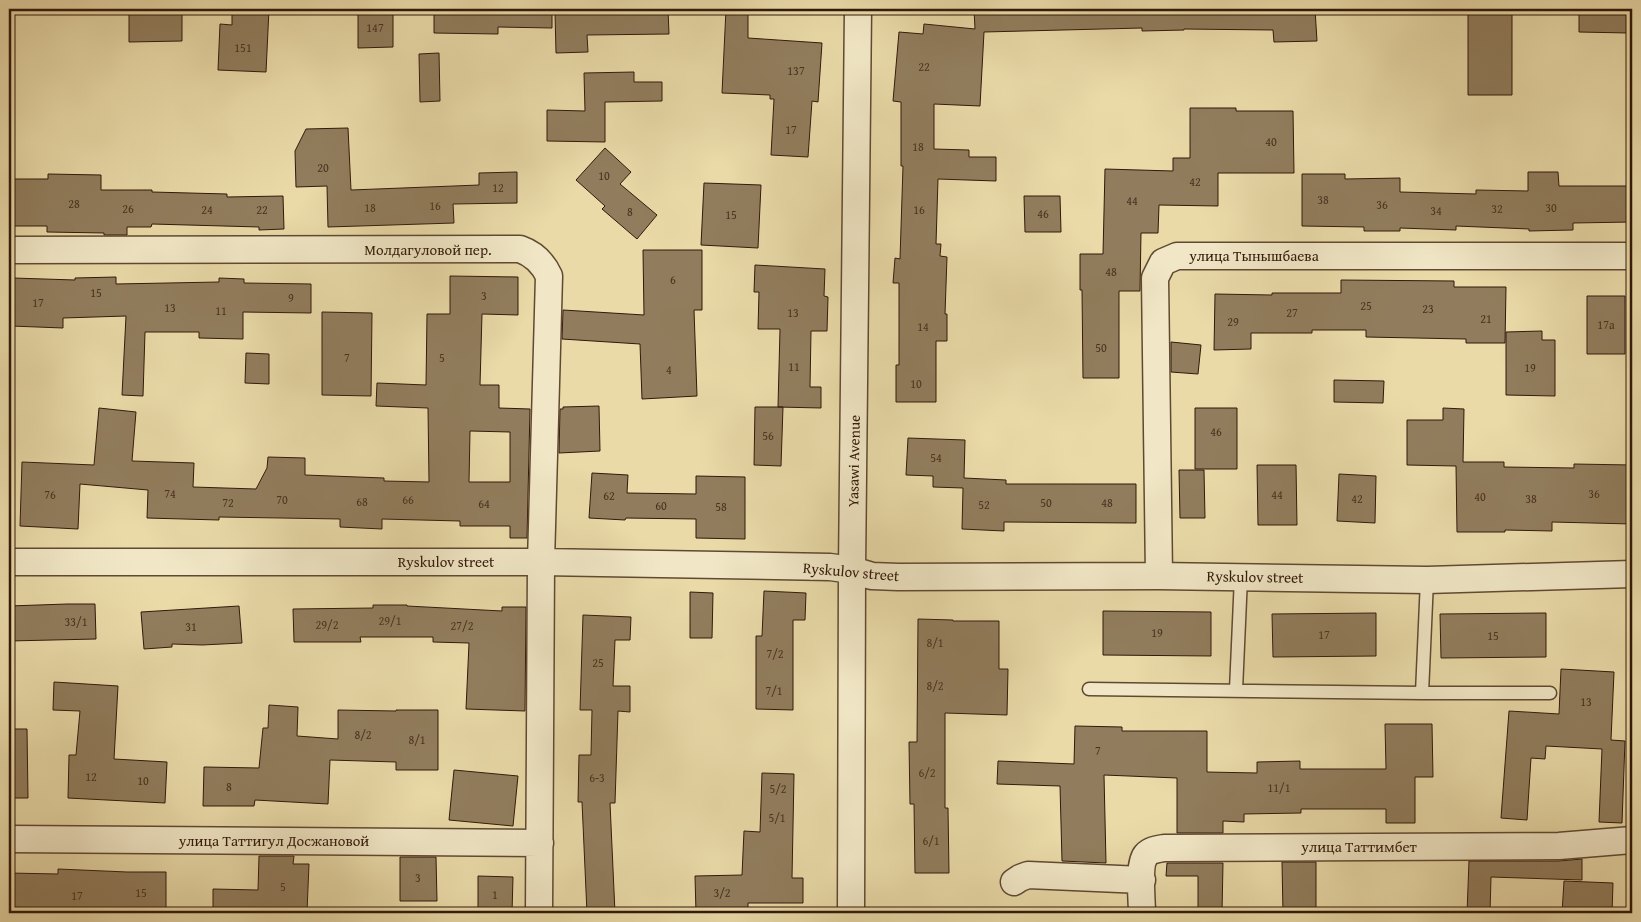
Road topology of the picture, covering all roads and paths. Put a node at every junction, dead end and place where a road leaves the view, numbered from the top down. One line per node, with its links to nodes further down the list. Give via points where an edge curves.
1 (858, 9): 6 (street, Yasawi Avenue)
2 (9, 250): 5 (street, Молдагуловой пер., via 526,251 544,265 549,276)
3 (1632, 256): 8 (street, улица Тынышбаева, via 1177,256 1163,262 1155,278)
4 (9, 562): 5 (street, Ryskulov street)
5 (541, 562): 6 (street, Ryskulov street); 17 (street)
6 (852, 570): 8 (street, Ryskulov street, via 872,576 898,577); 21 (street, Yasawi Avenue)
7 (1632, 574): 10 (street, Ryskulov street)
8 (1159, 576): 9 (street, Ryskulov street)
9 (1241, 577): 10 (street, Ryskulov street); 12 (lane)
10 (1427, 580): 13 (lane)
11 (1089, 689): 12 (lane)
12 (1236, 690): 13 (lane)
13 (1422, 693): 14 (lane)
14 (1550, 693)
15 (9, 839): 17 (street, улица Таттигул Досжановой)
16 (1632, 840): 18 (street, улица Таттимбет, via 1559,846 1164,848 1145,856)
17 (540, 843): 20 (street)
18 (1142, 880): 19 (street, via 1028,875); 22 (street, улица Таттимбет)
19 (1014, 882)
20 (539, 913)
21 (851, 913)
22 (1142, 913)

